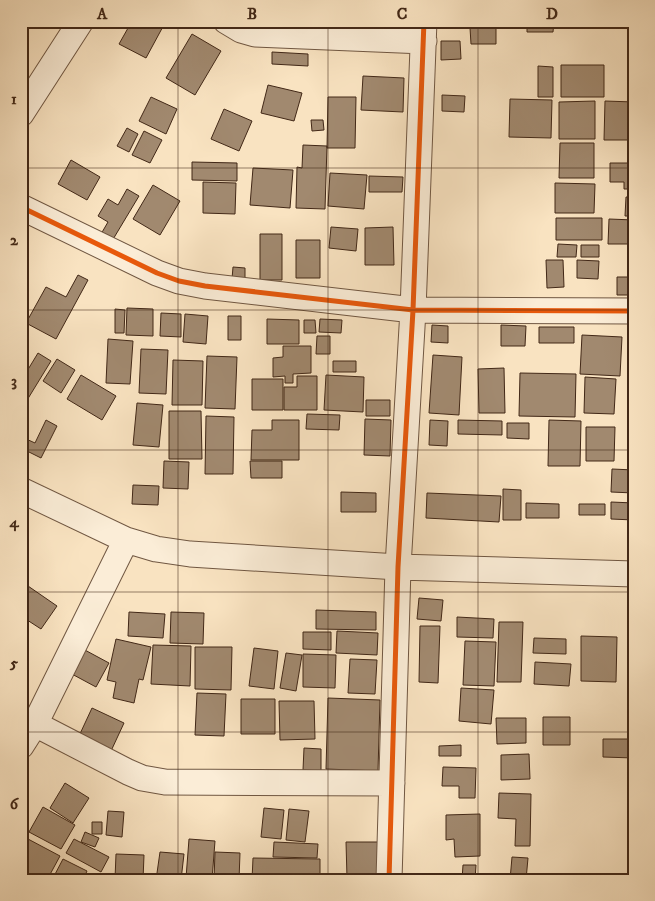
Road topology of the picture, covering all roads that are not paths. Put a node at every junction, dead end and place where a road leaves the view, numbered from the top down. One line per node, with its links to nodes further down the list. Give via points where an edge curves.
1 (80, 21): 4 (street)
2 (226, 21): 3 (street, via 255,34)
3 (424, 31): 6 (street)
4 (23, 108)
5 (21, 207): 6 (street, via 179,281)
6 (413, 310): 7 (street); 10 (street)
7 (634, 311)
8 (21, 490): 9 (street)
9 (126, 540): 10 (street, via 190,554); 12 (street)
10 (398, 567): 11 (street); 14 (street)
11 (634, 574)
12 (35, 724): 13 (street); 14 (street, via 142,778 165,782)
13 (21, 746)
14 (392, 783): 15 (street)
15 (389, 880)

